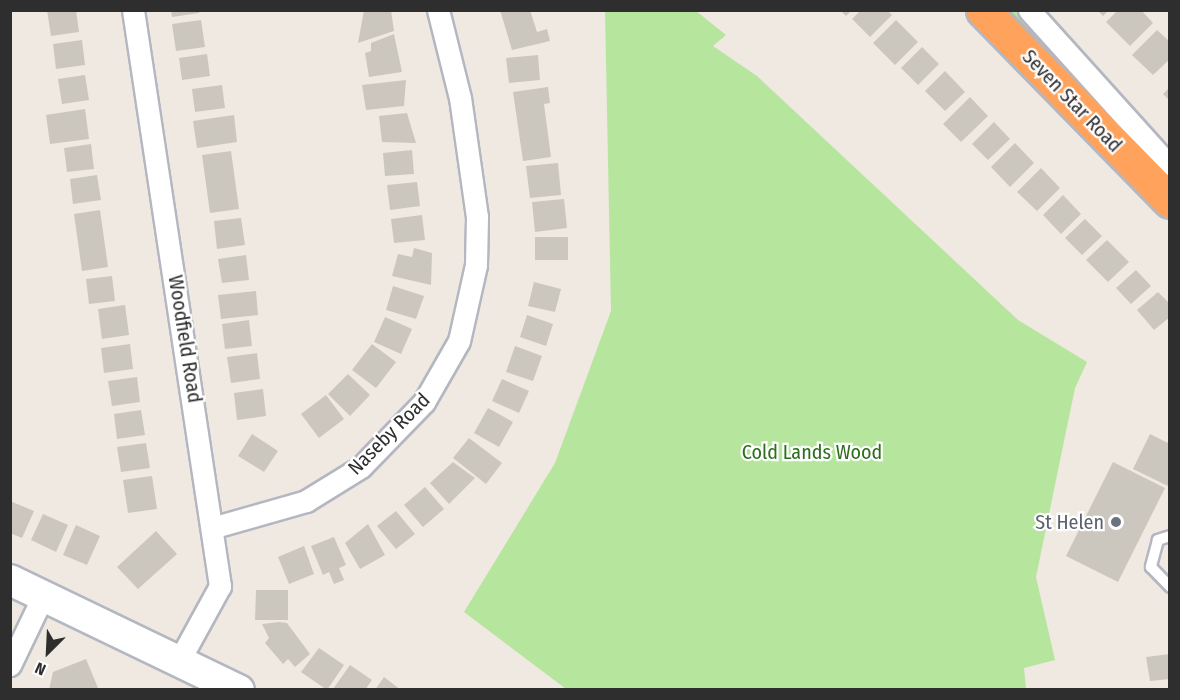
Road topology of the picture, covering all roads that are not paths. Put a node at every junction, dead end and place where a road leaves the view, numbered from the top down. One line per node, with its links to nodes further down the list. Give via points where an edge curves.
1 (133, 10): 6 (street, Woodfield Road)
2 (438, 10): 6 (street, Naseby Road, via 460,98 477,217 476,265 459,341 424,402 361,467 306,501)
3 (983, 10): 5 (highway, Seven Star Road)
4 (1029, 10): 5 (street, Seven Star Road, via 1166,162)
5 (1165, 196)
6 (215, 527): 11 (street, Woodfield Road, via 220,586)
7 (1170, 536): 9 (lane, via 1158,540 1151,567)
8 (10, 580): 10 (street)
9 (1170, 587)
10 (44, 596): 11 (street); 12 (street)
11 (180, 659): 13 (street)
12 (10, 665)
13 (239, 690)

